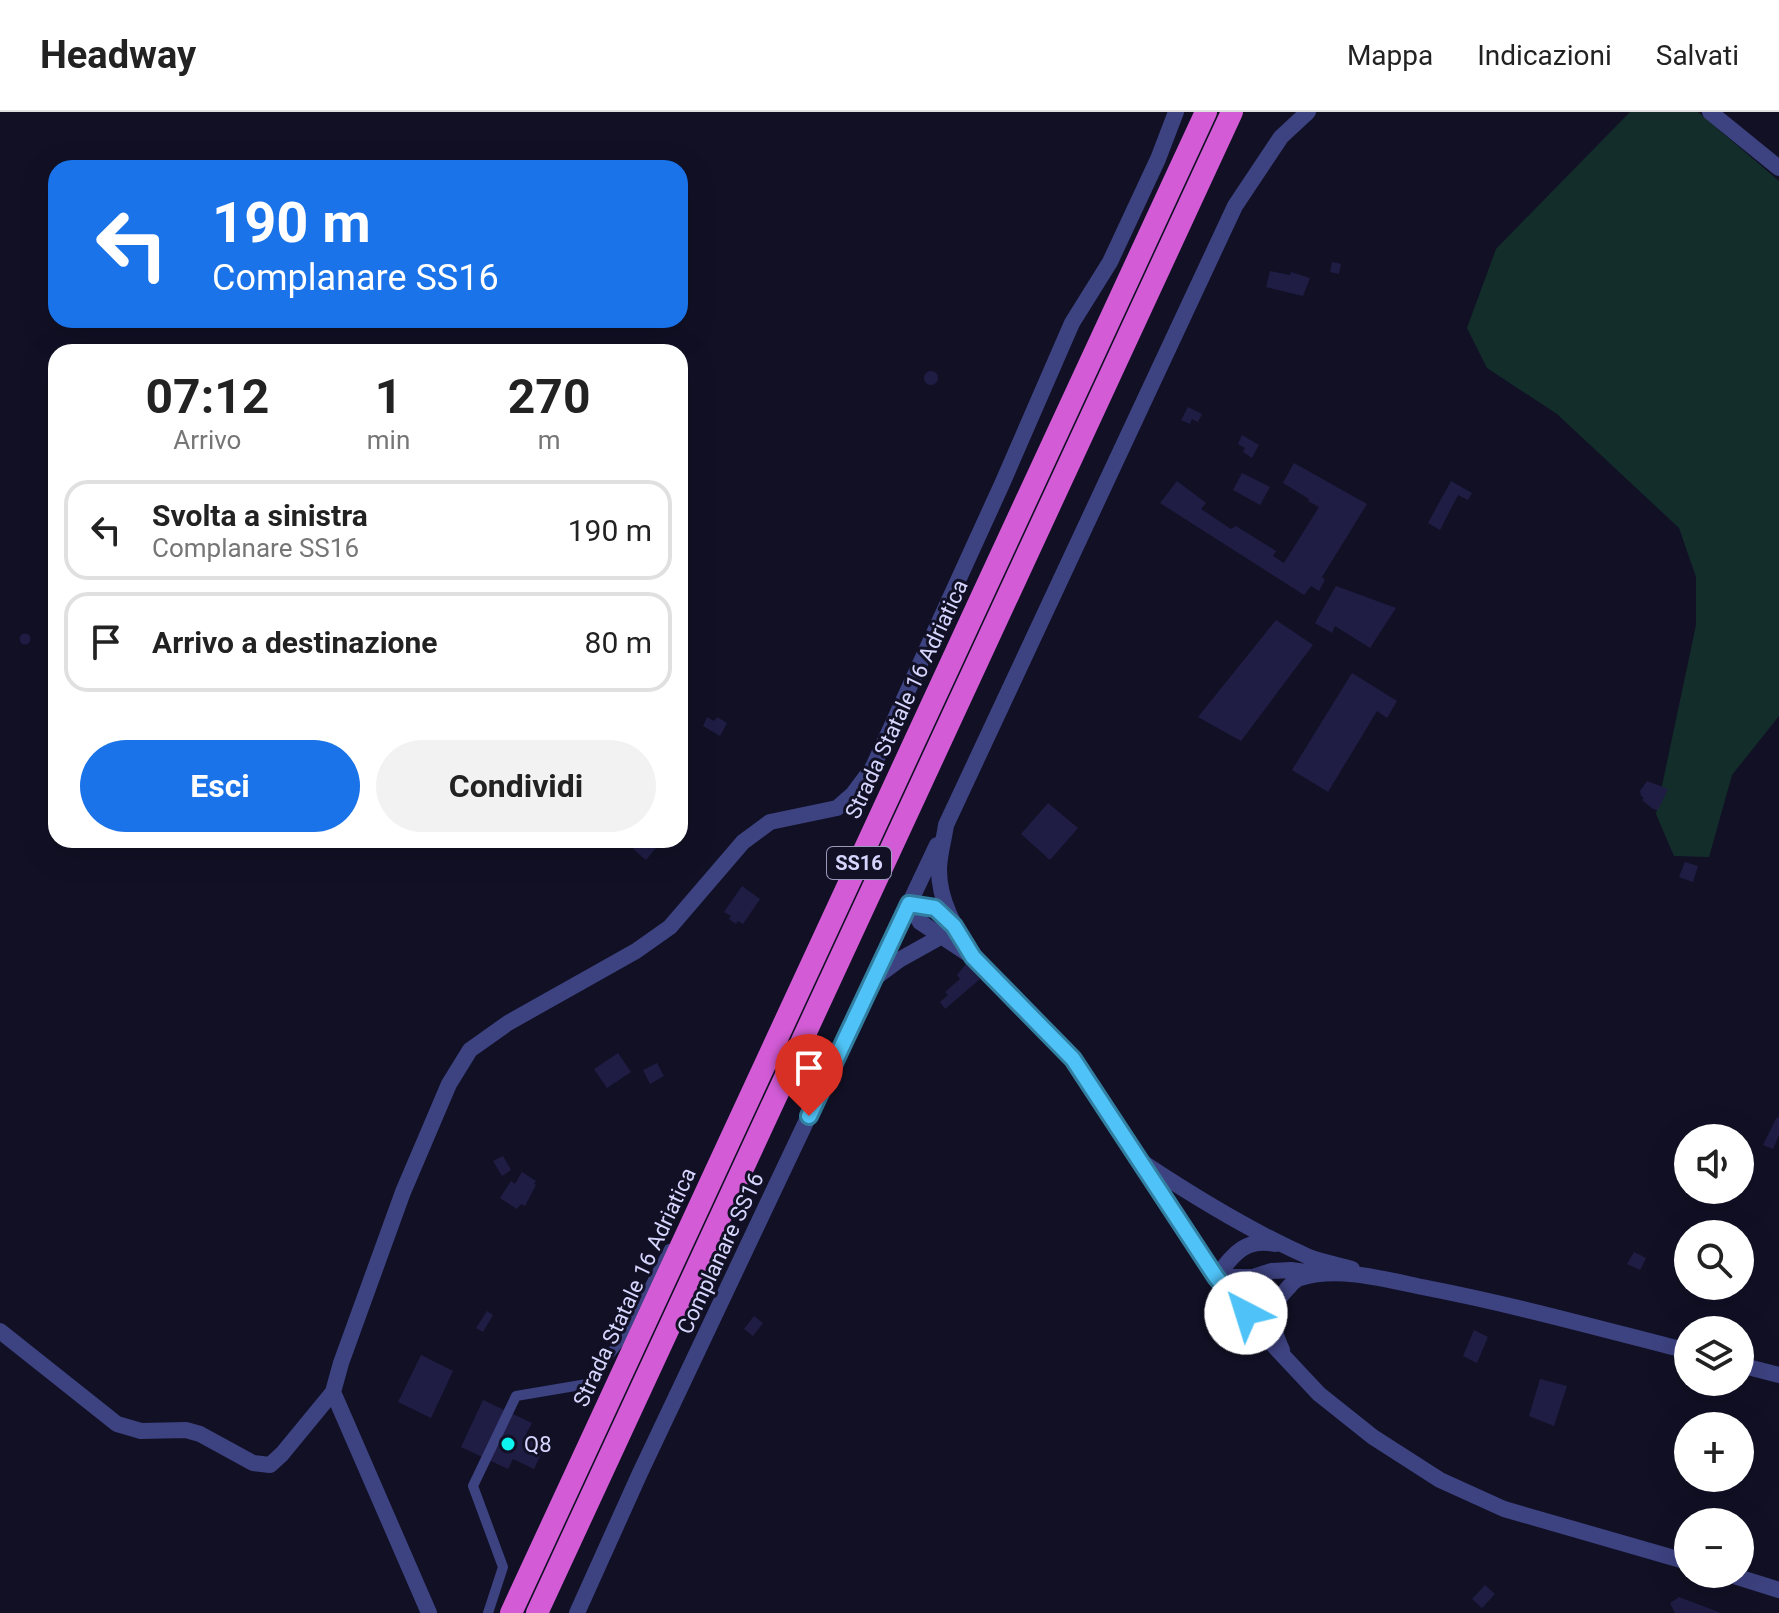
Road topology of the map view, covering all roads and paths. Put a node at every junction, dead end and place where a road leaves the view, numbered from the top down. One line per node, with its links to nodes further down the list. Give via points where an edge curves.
1 (1176, 112): 22 (street, via 1110,262 1072,323 873,767 837,808 770,822 743,842 670,927 636,951 470,1050 449,1084 403,1192)
2 (1206, 112): 12 (highway, Strada Statale 16 Adriatica / SS16)
3 (1232, 112): 29 (highway, SS16)
4 (1308, 112): 7 (street, Complanare SS16, via 1281,137 1235,206)
5 (1710, 112): 6 (street)
6 (1779, 168)
7 (946, 825): 8 (street, Complanare SS16); 9 (street, via 939,869)
8 (909, 904): 9 (street, via 935,908); 10 (street, Complanare SS16)
9 (948, 931): 10 (street); 11 (street, via 1073,1059)
10 (874, 979): 30 (street, Complanare SS16)
11 (1141, 1161): 13 (street); 15 (street)
12 (694, 1219): 27 (lane, via 666,1252 624,1336 587,1384 516,1396 473,1486 503,1567); 28 (highway, Strada Statale 16 Adriatica / SS16)
13 (1294, 1249): 15 (street, via 1251,1243); 16 (street)
14 (1320, 1275): 15 (street, via 1291,1270); 16 (street); 19 (street, via 1296,1279 1276,1301 1271,1318)
15 (1216, 1277): 19 (street)
16 (1396, 1281): 18 (street)
17 (0, 1331): 22 (street, via 117,1424 141,1431 200,1434 253,1463 270,1465)
18 (1674, 1347)
19 (1286, 1359): 23 (street, via 1319,1394 1373,1437 1440,1480 1504,1509)
20 (1754, 1369): 21 (street)
21 (1779, 1375)
22 (333, 1392): 26 (street)
23 (1674, 1558)
24 (1754, 1582): 25 (street)
25 (1779, 1590)
26 (429, 1613)
27 (488, 1613)
28 (511, 1613)
29 (537, 1613)
30 (577, 1613)

